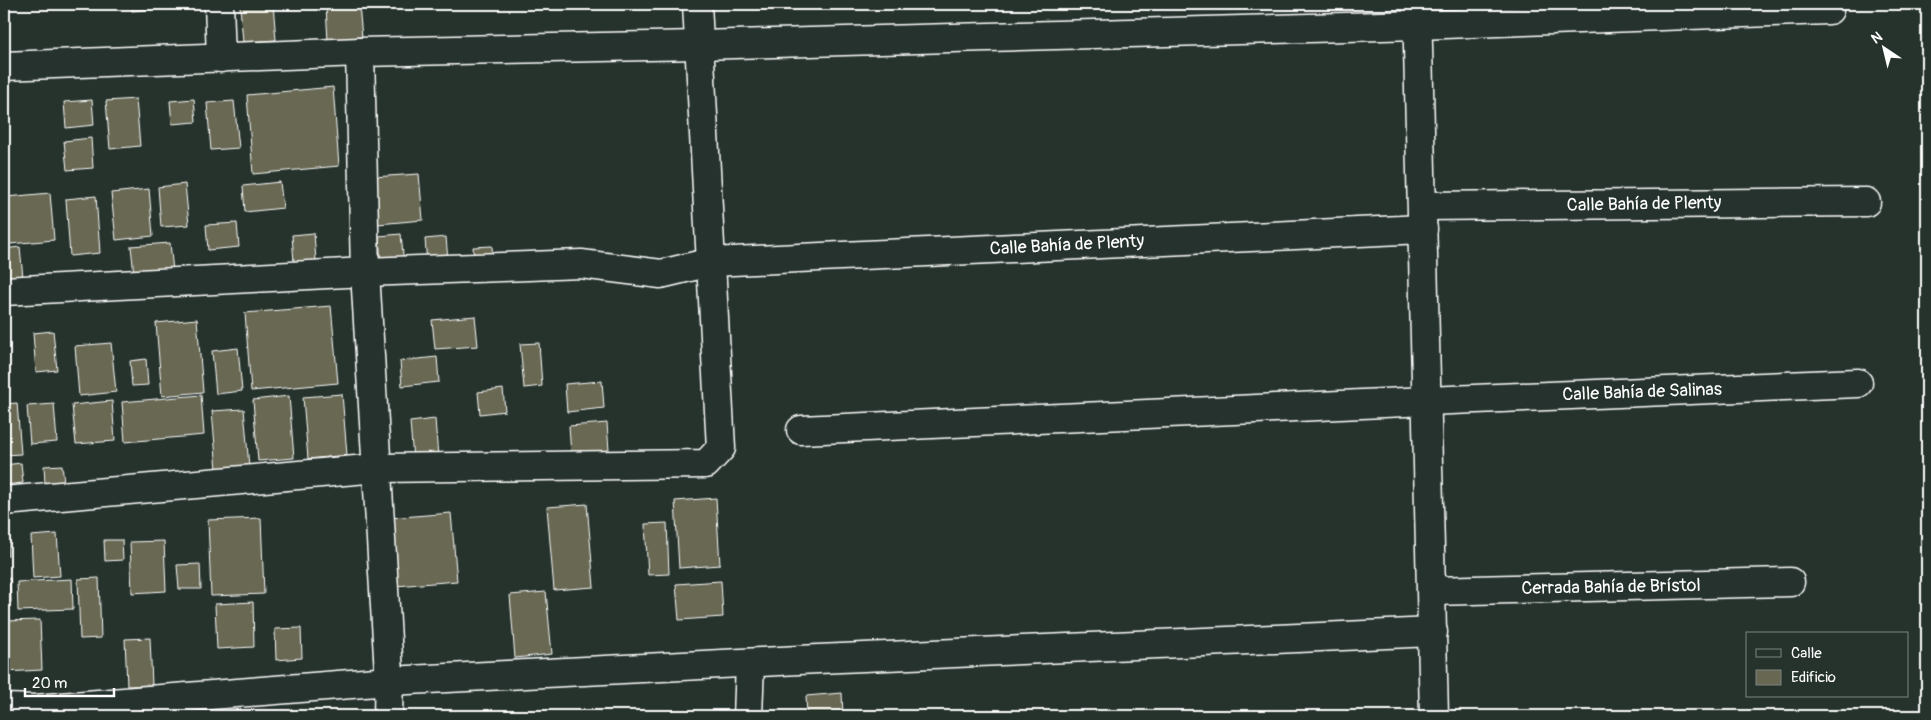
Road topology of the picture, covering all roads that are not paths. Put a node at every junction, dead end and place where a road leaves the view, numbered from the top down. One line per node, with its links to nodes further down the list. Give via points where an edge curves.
1 (219, 4): 7 (street)
2 (697, 4): 5 (street)
3 (1829, 10): 4 (street)
4 (1417, 14): 5 (street); 10 (street)
5 (699, 45): 6 (street); 11 (street)
6 (360, 52): 7 (street); 12 (street)
7 (221, 58): 8 (street)
8 (4, 66)
9 (1866, 202): 10 (street, Calle Bahía de Plenty)
10 (1423, 218): 11 (street, Calle Bahía de Plenty); 15 (street)
11 (711, 262): 12 (street, Calle Bahía de Plenty, via 661,274 581,264); 17 (street, via 721,448 706,464)
12 (365, 272): 13 (street, Calle Bahía de Plenty); 17 (street)
13 (4, 291)
14 (1858, 383): 15 (street, Calle Bahía de Salinas)
15 (1427, 401): 16 (street, Calle Bahía de Salinas); 20 (street)
16 (801, 430)
17 (378, 468): 18 (street); 23 (street)
18 (4, 501)
19 (1790, 582): 20 (street, Cerrada Bahía de Brístol)
20 (1432, 591): 21 (street)
21 (1433, 632): 22 (street); 27 (street)
22 (750, 663): 23 (street); 26 (street)
23 (388, 681): 24 (street, via 34,709); 25 (street)
24 (4, 708)
25 (388, 716)
26 (748, 716)
27 (1434, 716)

